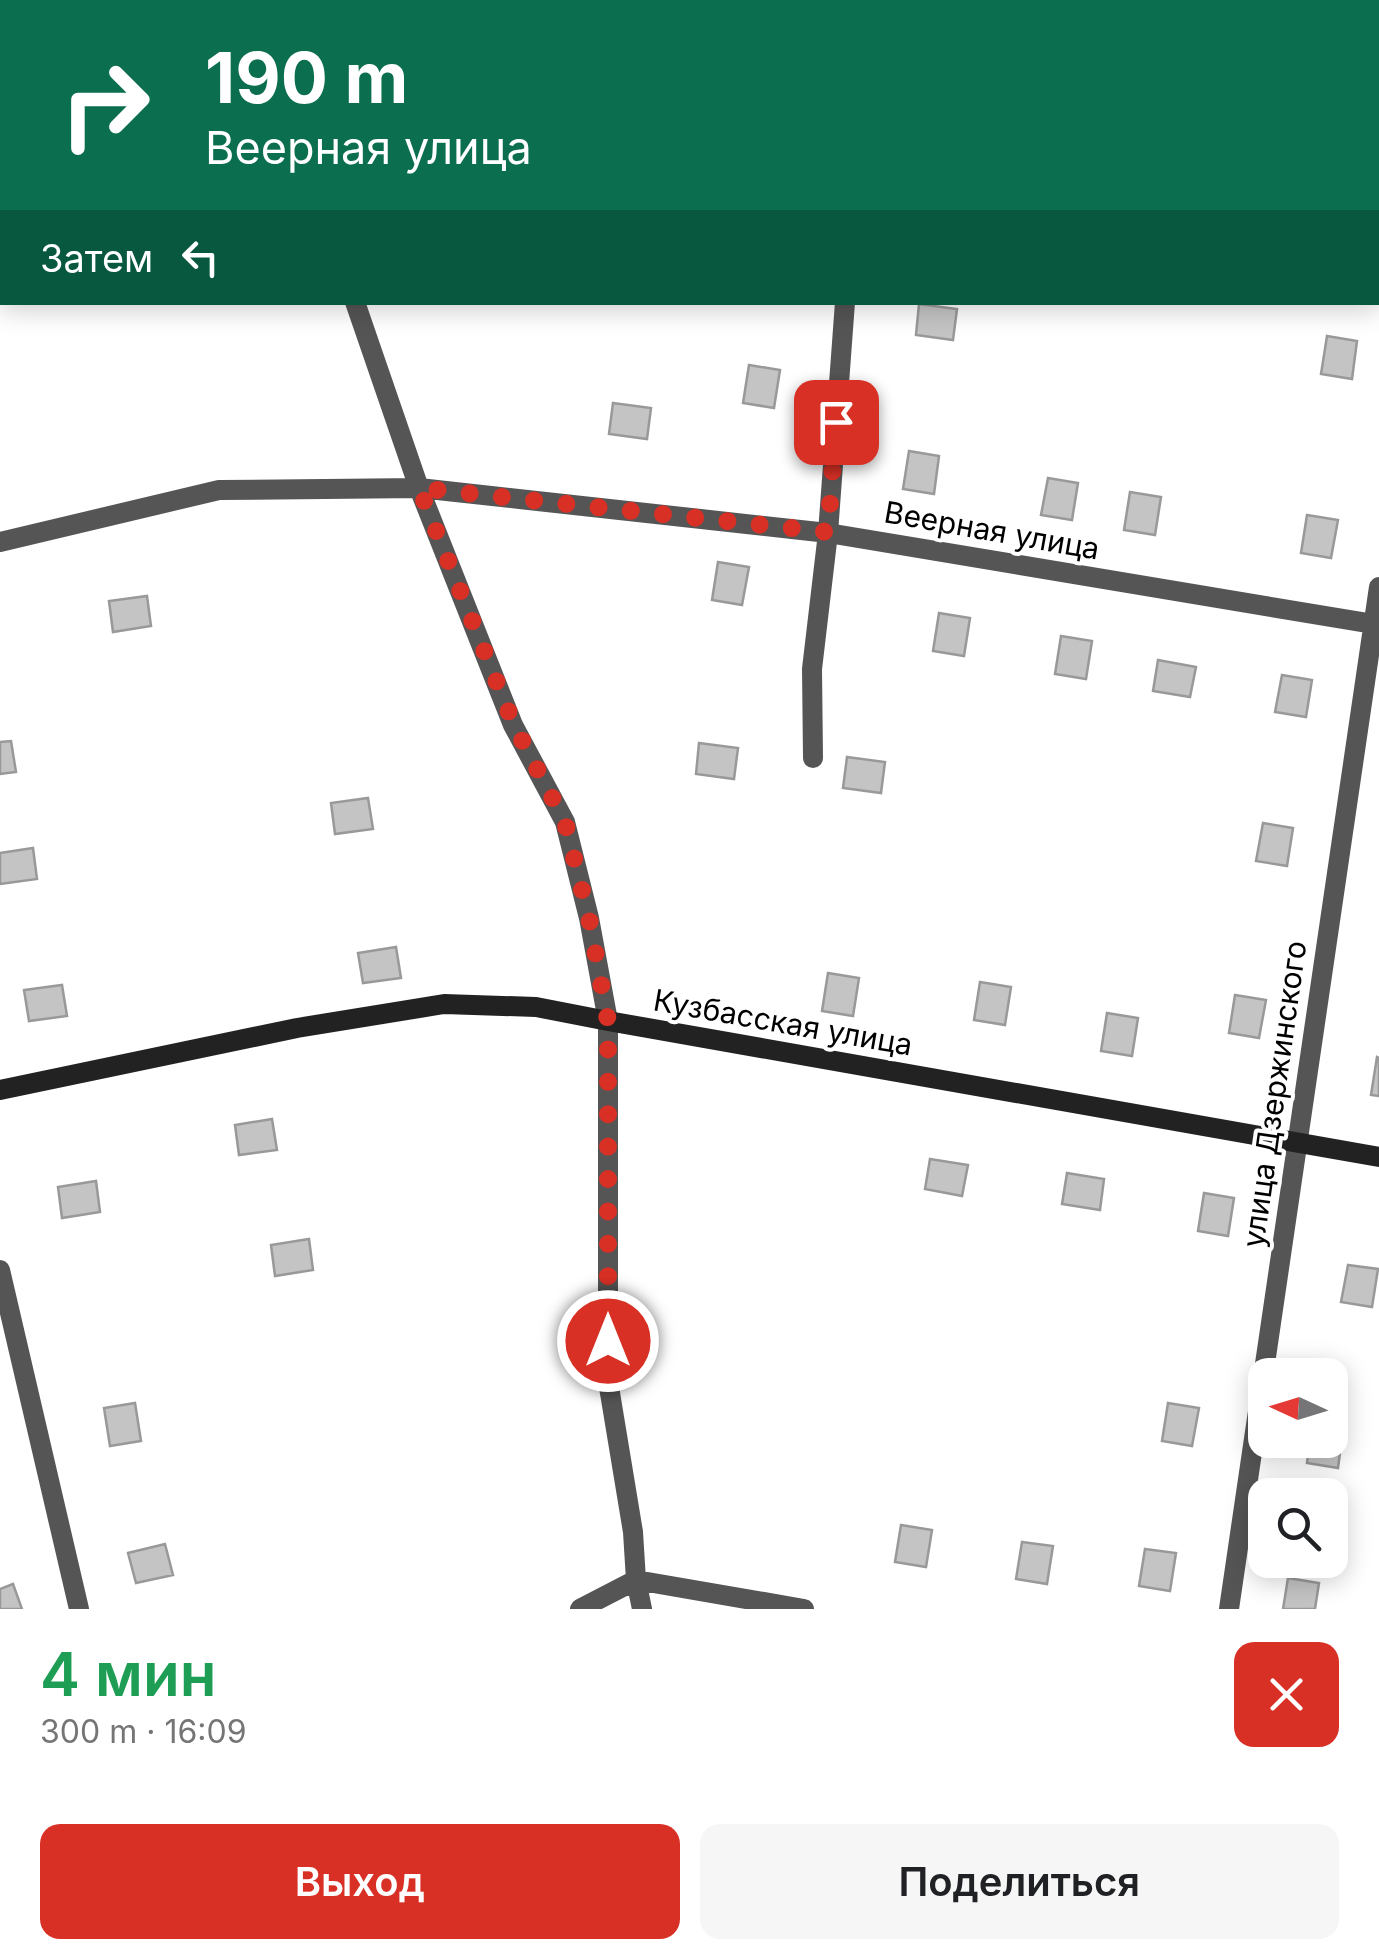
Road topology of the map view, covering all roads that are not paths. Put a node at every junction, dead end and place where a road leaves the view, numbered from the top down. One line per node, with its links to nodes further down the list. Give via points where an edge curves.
1 (357, 305): 3 (street)
2 (845, 305): 4 (street)
3 (419, 488): 4 (street, Веерная улица); 5 (street, Веерная улица, via 219,490); 9 (street, via 514,725 565,822)
4 (828, 532): 7 (street, Веерная улица); 8 (street, via 812,670)
5 (0, 542)
6 (1379, 587): 7 (street, улица Дзержинского)
7 (1376, 625): 11 (street, улица Дзержинского)
8 (813, 758)
9 (608, 1021): 10 (street, Кузбасская улица, via 536,1007 444,1004); 11 (street, Кузбасская улица); 14 (street, via 608,1381)
10 (0, 1090)
11 (1298, 1143): 12 (street, Кузбасская улица); 19 (street, улица Дзержинского)
12 (1379, 1157)
13 (0, 1270): 15 (street)
14 (636, 1580): 16 (street); 17 (street); 18 (street)
15 (79, 1609)
16 (580, 1609)
17 (642, 1609)
18 (804, 1609)
19 (1228, 1609)

